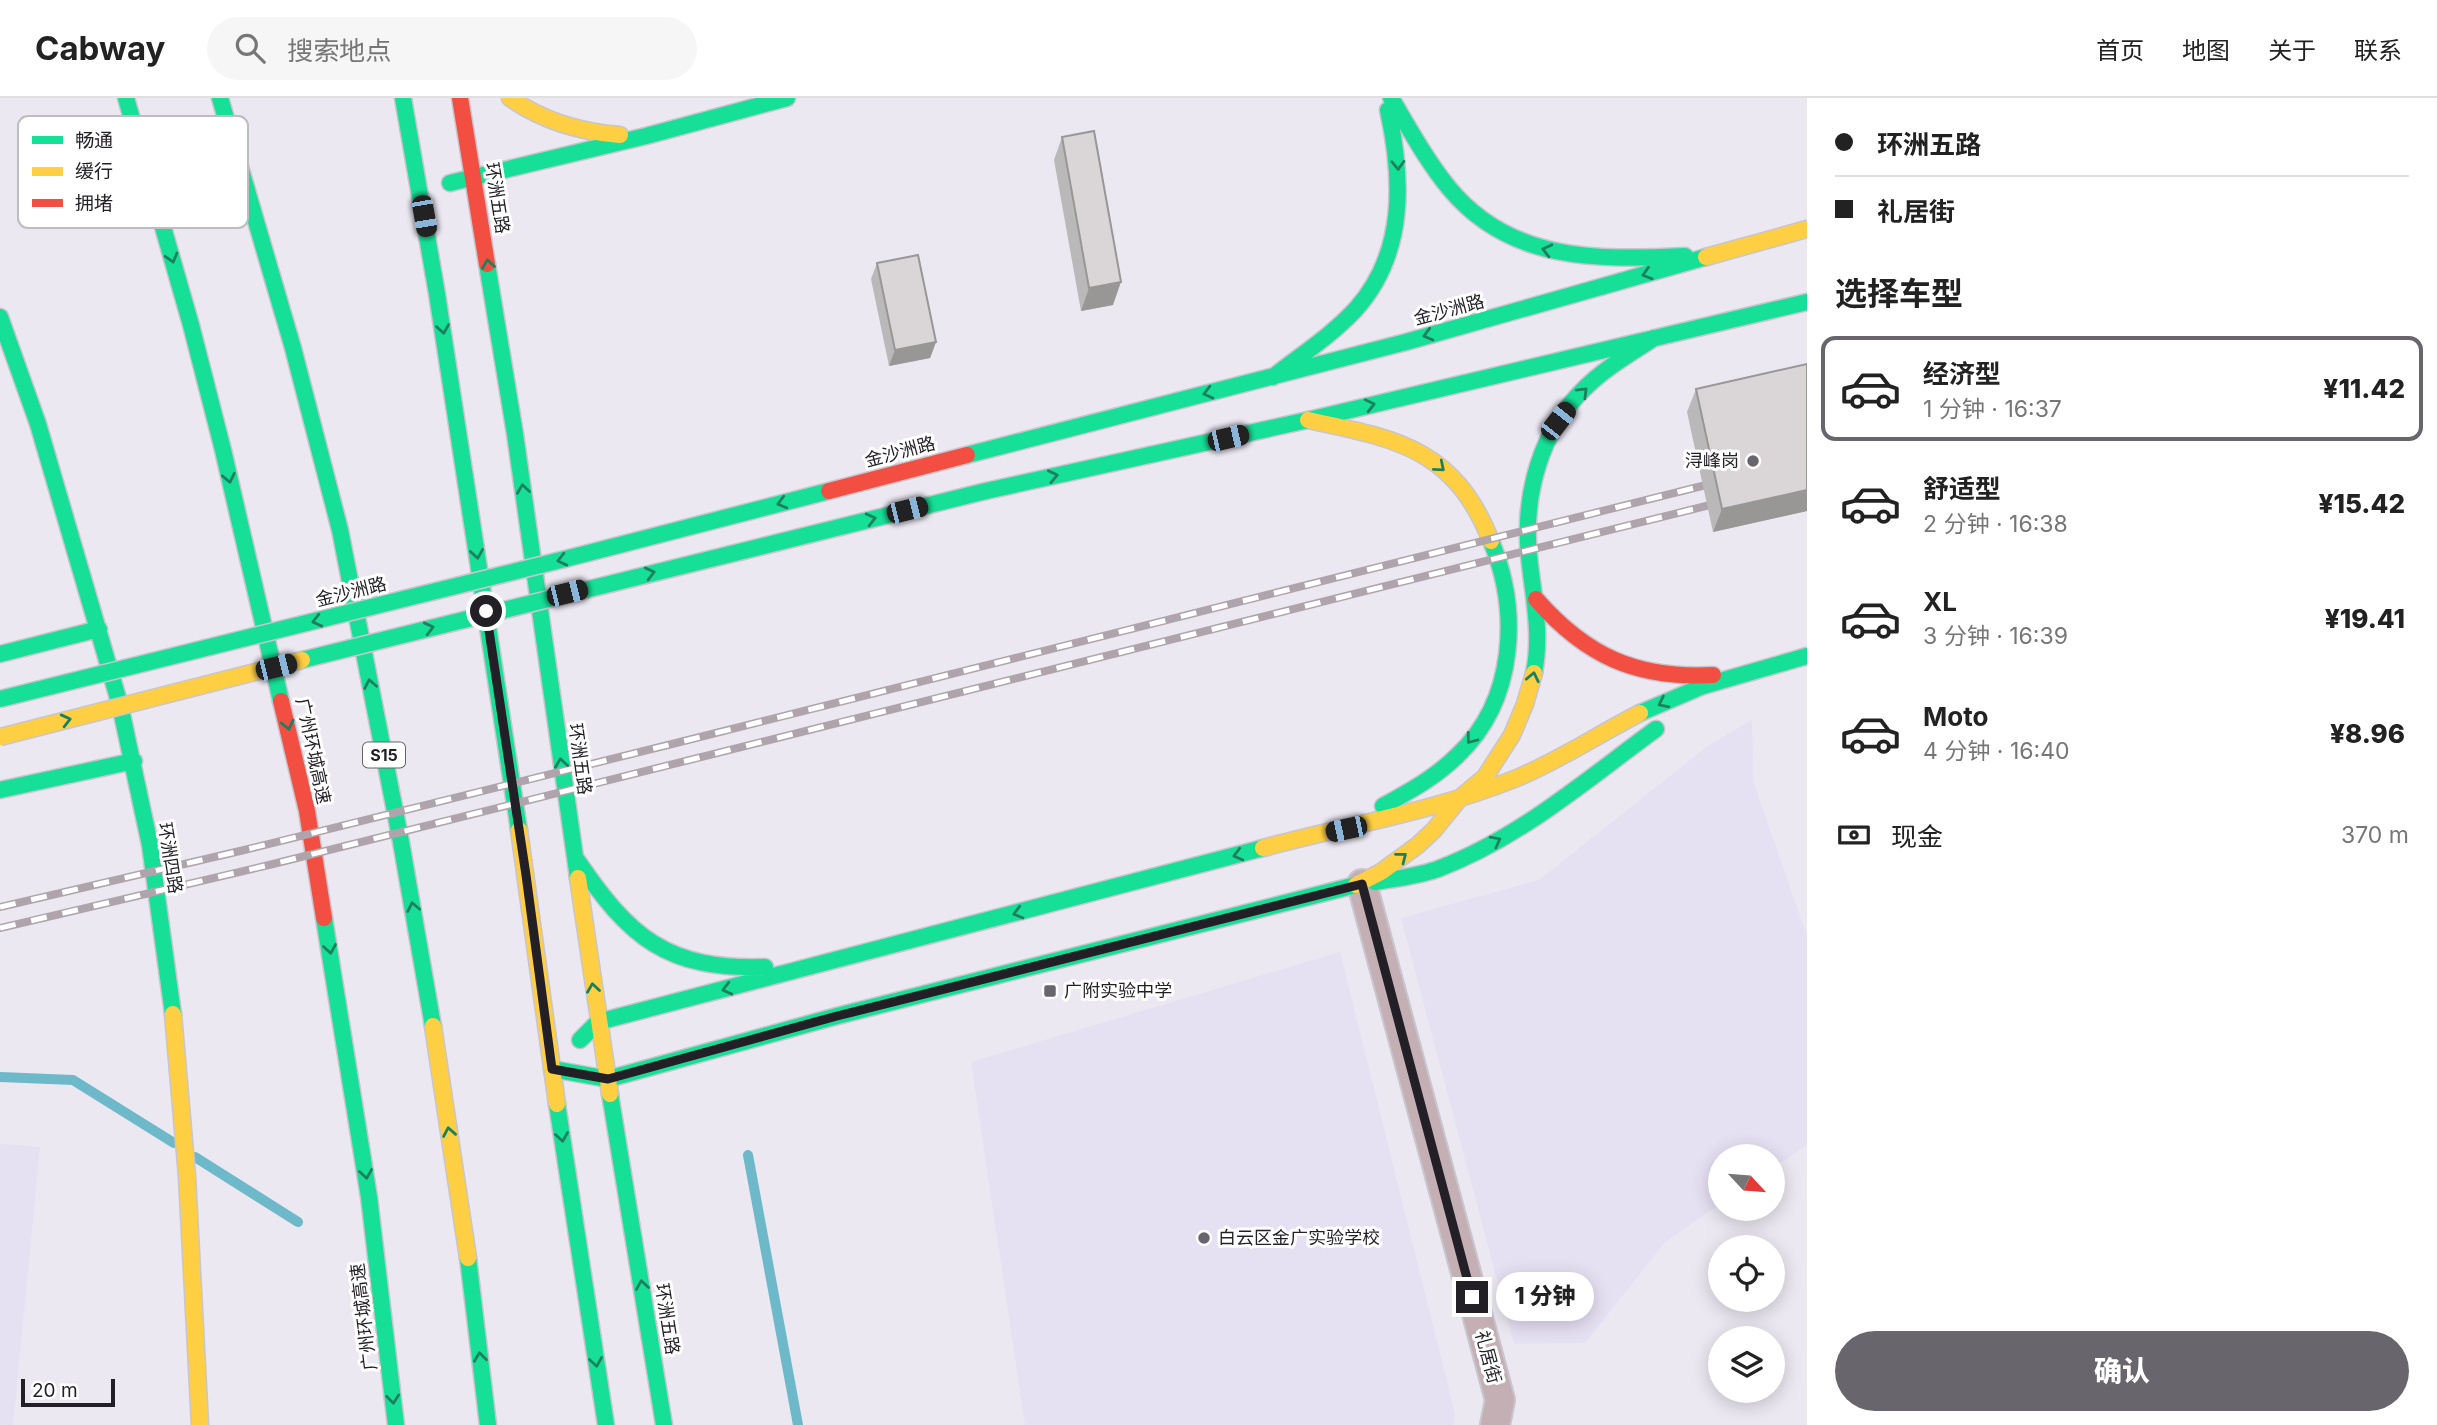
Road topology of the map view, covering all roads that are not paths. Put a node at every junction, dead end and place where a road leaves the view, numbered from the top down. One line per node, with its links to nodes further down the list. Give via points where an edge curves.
1 (126, 98): 9 (main road, 广州环城高速, one-way to 9)
2 (220, 98): 10 (main road, S15, one-way to 2)
3 (403, 98): 13 (main road)
4 (460, 98): 12 (main road, 环洲五路)
5 (510, 98): 11 (main road, via 537,114 586,132)
6 (787, 98): 11 (main road)
7 (1385, 98): 21 (main road, one-way to 21, via 1398,151 1399,189 1396,229 1385,263 1366,296 1338,325)
8 (1391, 98): 17 (main road, one-way to 8, via 1604,259 1528,246 1490,226 1460,200)
9 (131, 116)
10 (225, 116)
11 (646, 136): 12 (main road)
12 (474, 178): 13 (main road); 34 (main road, 环洲五路, one-way to 12)
13 (419, 190): 38 (main road, one-way to 38)
14 (248, 194): 42 (main road, S15, one-way to 14, via 458,1182 420,941 369,678 333,502)
15 (163, 228): 41 (main road, 广州环城高速, one-way to 41, via 214,413 307,811 369,1197)
16 (1807, 229): 17 (main road, 金沙洲路)
17 (1712, 255): 21 (main road, 金沙洲路, one-way to 21)
18 (1807, 302): 20 (main road)
19 (0, 317): 24 (main road, 环洲四路)
20 (1655, 338): 22 (main road, one-way to 20); 23 (main road, one-way to 20, via 1527,522 1545,446 1579,394)
21 (1273, 377): 28 (main road, 金沙洲路, one-way to 28, bridge)
22 (1308, 420): 29 (main road, one-way to 22, bridge, via 986,491); 33 (main road, one-way to 33, via 1393,443 1430,458 1450,475 1477,512 1498,554 1506,582 1510,638 1498,694 1469,744 1421,786)
23 (1536, 599): 27 (main road, via 1564,630 1587,646 1638,668 1699,676); 32 (main road, one-way to 23, via 1484,778 1503,751 1532,686 1538,654)
24 (99, 629): 25 (main road); 30 (main road, 环洲四路)
25 (0, 654)
26 (1807, 656): 27 (main road)
27 (1750, 671): 32 (main road, one-way to 32, via 1670,699 1569,754); 35 (main road, one-way to 27, via 1439,869 1498,841 1553,808 1677,715)
28 (0, 699)
29 (0, 737)
30 (134, 761): 31 (main road); 40 (main road, 环洲四路, via 171,1001 190,1198)
31 (0, 790)
32 (1459, 798): 33 (main road, via 1389,820); 35 (main road, one-way to 32, via 1433,831)
33 (1304, 838): 36 (main road, one-way to 36)
34 (574, 856): 36 (main road, via 626,921 680,958 716,965); 37 (main road, 环洲五路, one-way to 34)
35 (1362, 884): 39 (main road, via 835,1010); 45 (street, 礼居街, via 1500,1400)
36 (824, 971): 37 (main road, one-way to 37)
37 (598, 1022): 38 (main road); 39 (main road, 环洲五路)
38 (552, 1069): 39 (main road); 43 (main road, one-way to 43)
39 (608, 1079): 44 (main road, 环洲五路, one-way to 39)
40 (200, 1425)
41 (396, 1425)
42 (488, 1425)
43 (606, 1425)
44 (664, 1425)
45 (1495, 1425)

